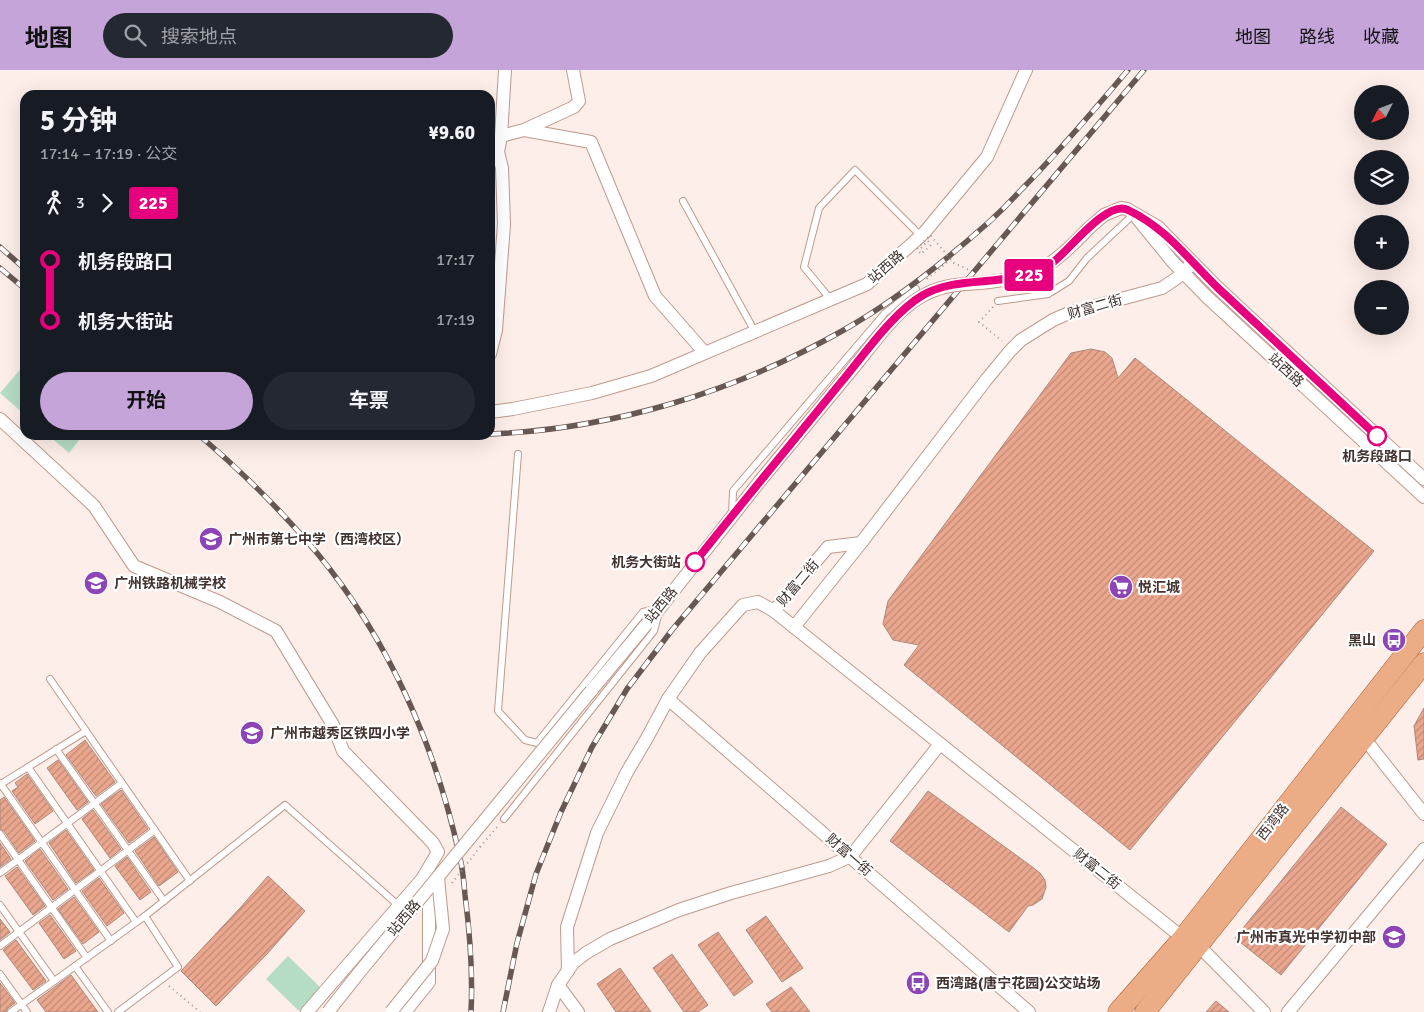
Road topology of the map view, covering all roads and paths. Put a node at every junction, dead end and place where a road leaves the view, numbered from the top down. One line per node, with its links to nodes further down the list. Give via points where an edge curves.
1 (504, 70): 5 (street)
2 (573, 70): 4 (street, via 579,101 574,107)
3 (1026, 70): 8 (street, 站西路, via 987,157)
4 (524, 130): 5 (street); 21 (street, via 591,142 655,296)
5 (500, 136): 19 (street, via 498,152 502,168 504,224)
6 (683, 201): 18 (lane)
7 (1134, 214): 10 (street, 站西路, via 1158,227); 13 (street, 站西路); 15 (lane, via 1087,258 1069,281); 29 (street, 站西路, bridge, via 1121,208 1104,215 1054,262 1039,271 1006,280 939,289 912,302 881,334)
8 (921, 242): 9 (path, bridge, via 928,241 931,245 921,254 917,249 930,236); 16 (street, 站西路, via 867,284); 16 (lane, via 855,170 820,208 804,268)
9 (951, 259): 12 (path, bridge); 14 (path)
10 (1193, 263): 13 (street, 财富二街); 27 (street, 站西路)
11 (1017, 266): 15 (lane)
12 (973, 272)
13 (1183, 273): 20 (street, 财富二街, via 1162,288 1053,320); 28 (street, 站西路)
14 (916, 289): 29 (lane, via 885,313 734,492)
15 (1048, 294): 17 (lane)
16 (831, 300): 18 (street, 站西路)
17 (998, 301): 20 (path, via 979,322)
18 (755, 332): 21 (street, 站西路)
19 (495, 334)
20 (1012, 349): 30 (street, 财富二街)
21 (705, 353): 22 (street, 站西路, via 651,376 592,393)
22 (495, 411)
23 (0, 419): 24 (street)
24 (20, 438)
25 (23, 440): 56 (street, via 94,506 134,566 220,602 276,631 333,725 343,750 433,843 438,852)
26 (518, 454): 31 (lane, via 498,711 524,740 537,743 643,612)
27 (1424, 479)
28 (1424, 497)
29 (732, 516): 31 (street, 站西路)
30 (861, 543): 32 (street, 财富二街, via 828,547); 33 (street)
31 (660, 608): 47 (lane, via 654,631); 59 (street, 站西路, bridge)
32 (774, 611): 33 (street, 财富二街); 37 (street, via 758,602 743,605 700,653)
33 (794, 627): 40 (street, 财富二街)
34 (1424, 630): 71 (main road, 西湾路)
35 (1424, 663): 39 (main road, 西湾路)
36 (50, 679): 38 (lane)
37 (668, 699): 54 (street, 财富一街); 75 (street, via 597,832 567,927)
38 (86, 731): 41 (lane); 43 (lane)
39 (1364, 738): 46 (street); 71 (main road, 西湾路)
40 (940, 744): 54 (street); 71 (street, 财富二街)
41 (56, 749): 42 (lane); 45 (lane)
42 (28, 767): 44 (lane); 48 (lane)
43 (122, 783): 45 (lane); 49 (lane)
44 (1, 785): 51 (lane)
45 (94, 803): 48 (lane); 53 (lane)
46 (1424, 814)
47 (504, 819): 61 (path, bridge)
48 (67, 823): 51 (lane); 57 (lane)
49 (155, 830): 53 (lane); 60 (lane)
50 (0, 834): 55 (lane)
51 (42, 842): 55 (lane); 62 (lane)
52 (1424, 849): 96 (street)
53 (128, 850): 57 (lane); 63 (lane)
54 (851, 856): 75 (street, via 829,866 731,893 646,923 586,953); 92 (street, 财富一街)
55 (18, 860): 58 (lane); 66 (lane)
56 (429, 865): 65 (street, via 422,879); 89 (street, via 429,982)
57 (100, 870): 62 (lane); 68 (lane)
58 (0, 873)
59 (438, 878): 87 (street, 站西路, bridge); 88 (street, bridge, via 443,930 432,961)
60 (190, 880): 63 (lane); 65 (lane, via 285,805)
61 (452, 883)
62 (75, 890): 66 (lane); 70 (lane)
63 (164, 901): 67 (lane)
64 (0, 905): 69 (lane)
65 (399, 906): 86 (street)
66 (51, 907): 69 (lane); 73 (lane)
67 (145, 916): 68 (lane); 77 (lane, via 178,967)
68 (136, 922): 70 (lane)
69 (19, 932): 72 (lane); 78 (lane)
70 (111, 941): 73 (lane)
71 (1191, 942): 93 (main road, 西湾路); 94 (main road, 西湾路); 95 (street, 财富二街)
72 (0, 946)
73 (87, 958): 74 (lane)
74 (75, 966): 78 (lane); 83 (lane)
75 (568, 971): 79 (street)
76 (0, 974): 80 (lane)
77 (162, 980): 84 (lane); 85 (path)
78 (54, 981): 80 (lane)
79 (558, 985): 90 (street); 91 (street)
80 (22, 1004): 81 (lane); 82 (lane)
81 (11, 1012)
82 (27, 1012)
83 (108, 1012)
84 (118, 1012)
85 (200, 1012)
86 (307, 1012)
87 (328, 1012)
88 (391, 1012)
89 (405, 1012)
90 (549, 1012)
91 (578, 1012)
92 (1029, 1012)
93 (1118, 1012)
94 (1145, 1012)
95 (1264, 1012)
96 (1288, 1012)

